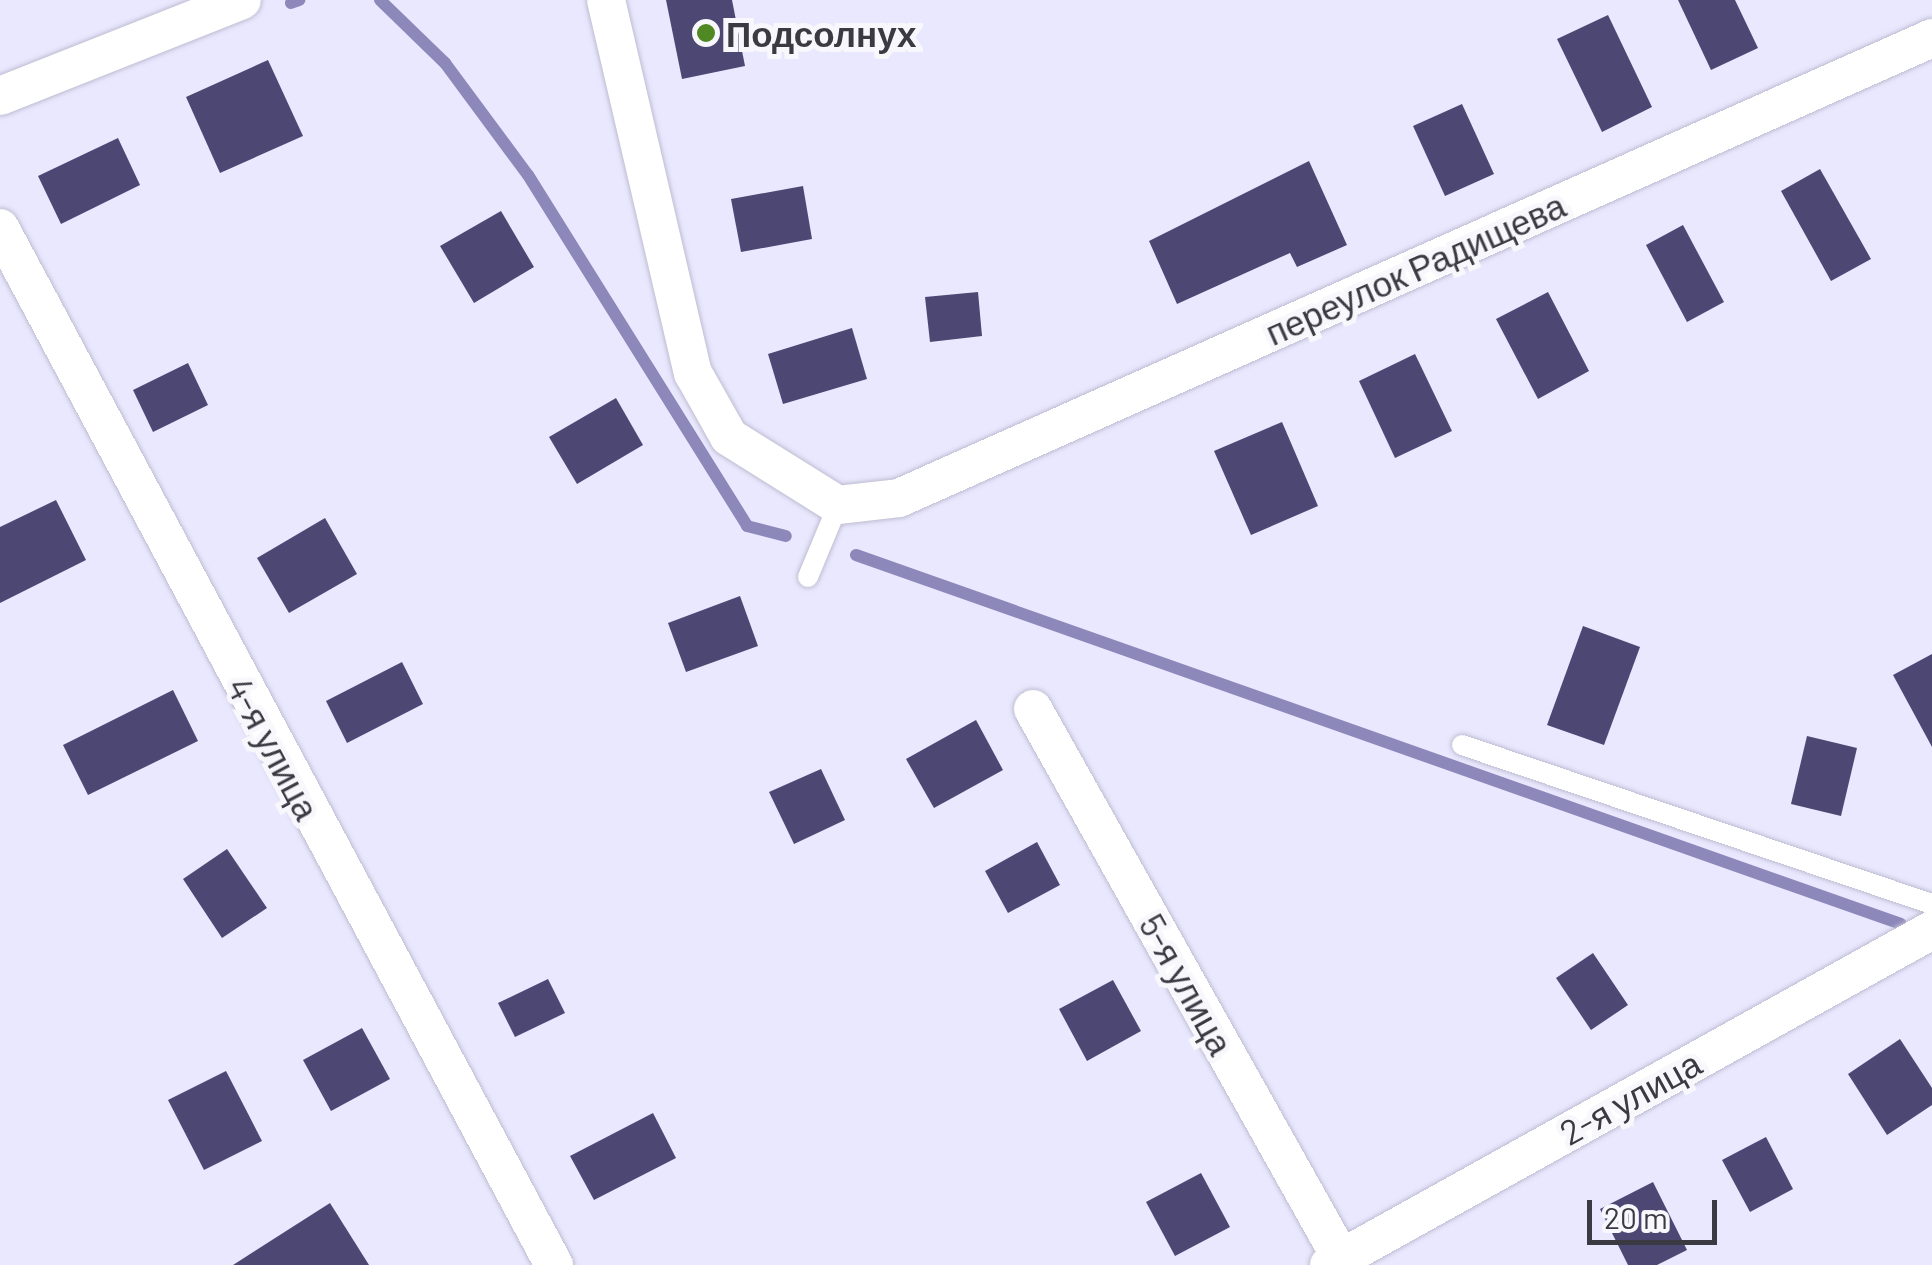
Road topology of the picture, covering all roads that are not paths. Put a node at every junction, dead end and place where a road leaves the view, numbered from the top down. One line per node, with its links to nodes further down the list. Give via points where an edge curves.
1 (242, 0): 4 (street)
2 (606, 0): 6 (street, via 694,373 728,438)
3 (1932, 38): 6 (street, переулок Радищева, via 899,498)
4 (0, 96)
5 (0, 228): 13 (street, 4-я улица)
6 (838, 506): 7 (lane)
7 (808, 576)
8 (1033, 710): 12 (street, 5-я улица)
9 (1462, 745): 10 (lane)
10 (1932, 904)
11 (1932, 930): 12 (street, 2-я улица)
12 (1335, 1262)
13 (554, 1265)

